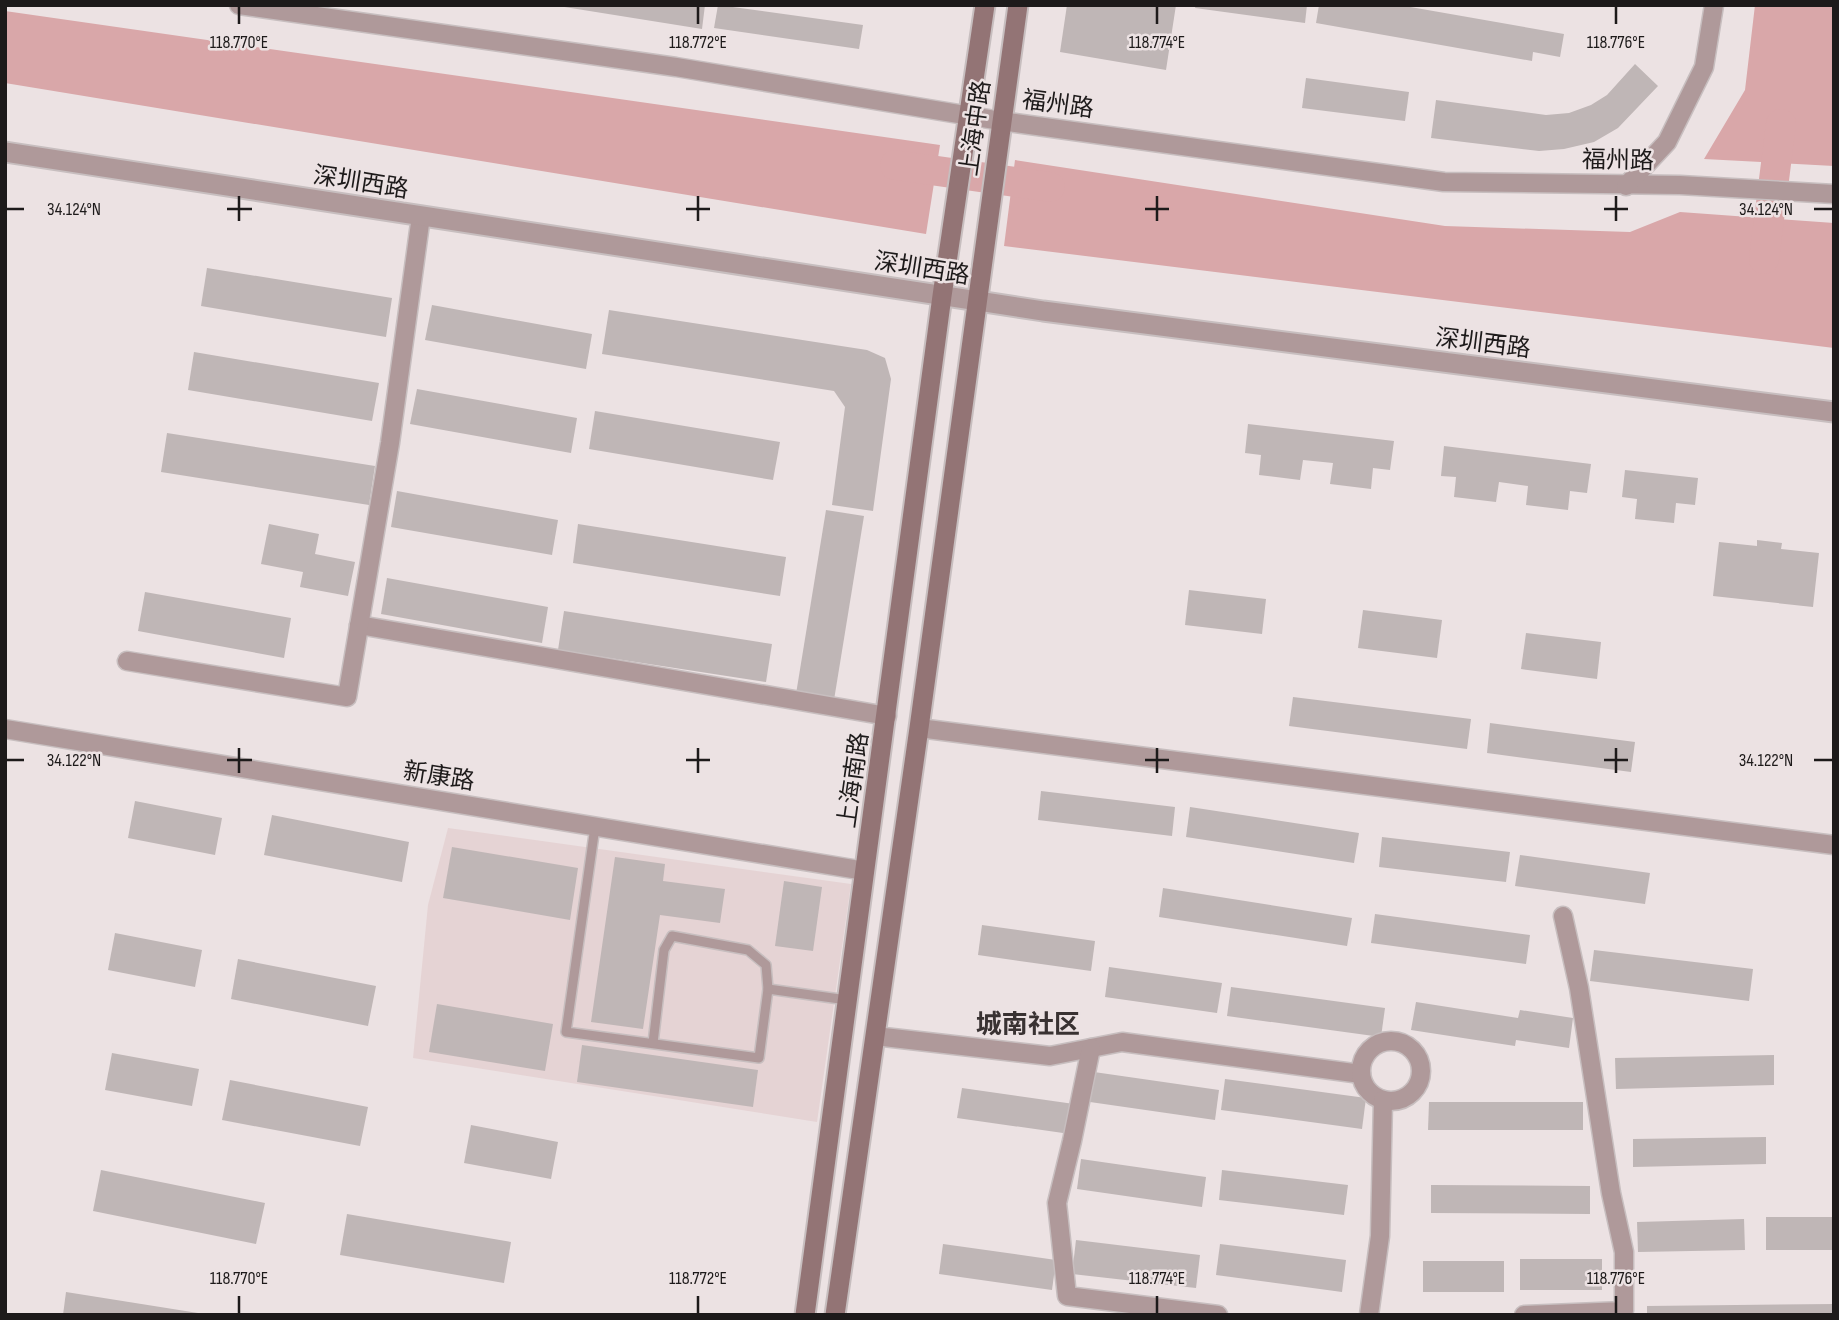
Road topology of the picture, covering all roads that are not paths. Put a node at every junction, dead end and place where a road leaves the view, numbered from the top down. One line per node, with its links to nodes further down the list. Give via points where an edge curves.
1 (239, 5): 5 (street, 福州路, via 676,67)
2 (985, 5): 5 (main road, 上海中路)
3 (1018, 5): 6 (main road, 上海中路)
4 (1714, 5): 8 (street, via 1704,67 1680,117 1667,142)
5 (966, 122): 6 (street, 福州路); 11 (main road, 上海中路)
6 (1000, 128): 8 (street, 福州路, via 1444,181); 13 (main road, 上海中路)
7 (5, 152): 10 (street, 深圳西路)
8 (1626, 186): 9 (street, 福州路)
9 (1834, 194)
10 (421, 216): 12 (street, 深圳西路); 15 (street)
11 (948, 251): 12 (main road, 上海南路)
12 (942, 296): 13 (street, 深圳西路); 17 (main road, 上海南路)
13 (976, 302): 14 (street, 深圳西路); 18 (main road)
14 (1834, 412)
15 (359, 625): 16 (street, via 347,697); 17 (street)
16 (127, 661)
17 (887, 716): 22 (main road, 上海南路)
18 (919, 728): 21 (street); 26 (main road)
19 (5, 729): 20 (street, 新康路)
20 (595, 827): 22 (street, 新康路); 27 (lane, via 566,1032)
21 (1834, 845)
22 (866, 871): 25 (main road, 上海南路)
23 (1563, 916): 35 (street, via 1624,1252 1624,1311)
24 (768, 989): 25 (lane); 27 (lane, via 759,1058); 27 (lane, via 766,965 748,950 672,936 664,950)
25 (848, 1000): 31 (main road, 上海南路)
26 (875, 1035): 28 (street, via 1050,1056); 32 (main road)
27 (653, 1043)
28 (1091, 1048): 29 (street, via 1122,1042); 33 (street, via 1057,1203 1067,1296)
29 (1361, 1074): 30 (street, via 1368,1091); 30 (street, via 1366,1055 1382,1043 1402,1043 1417,1056 1421,1066 1418,1086 1403,1099)
30 (1382, 1100): 34 (street, via 1380,1236)
31 (805, 1315)
32 (835, 1315)
33 (1218, 1315)
34 (1369, 1315)
35 (1524, 1315)

